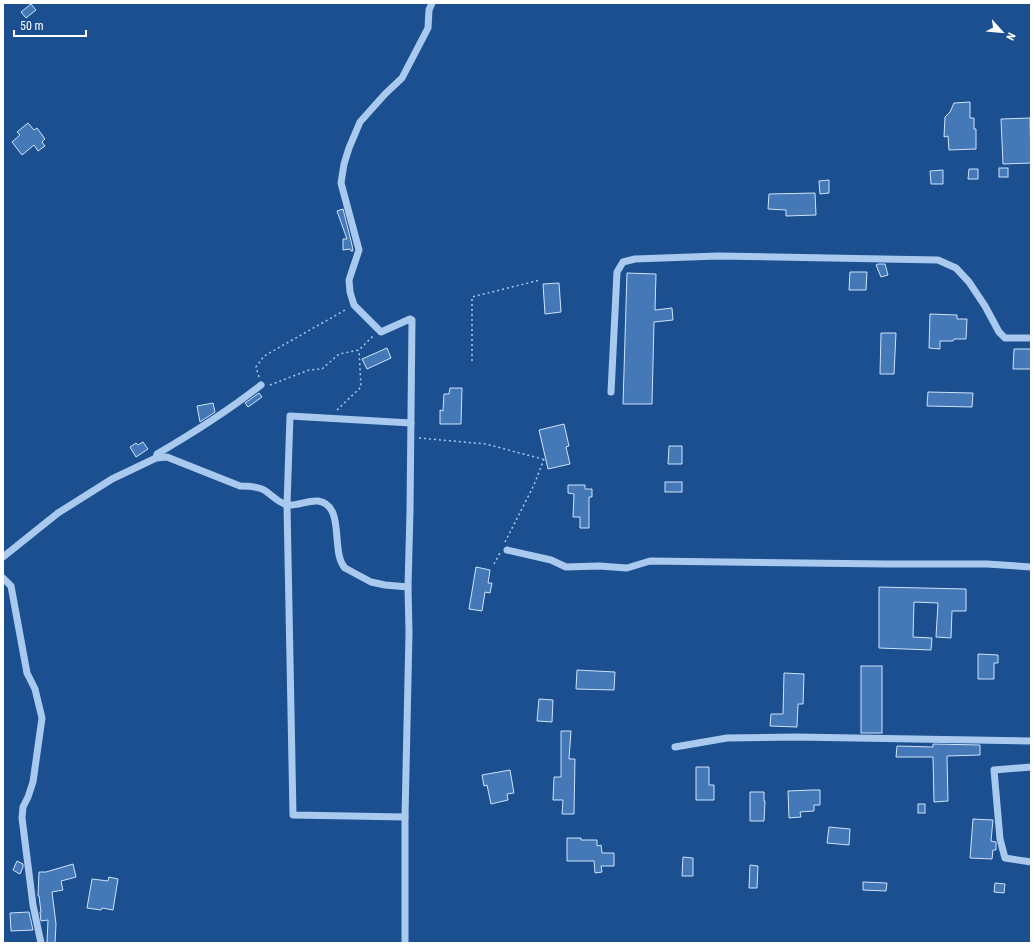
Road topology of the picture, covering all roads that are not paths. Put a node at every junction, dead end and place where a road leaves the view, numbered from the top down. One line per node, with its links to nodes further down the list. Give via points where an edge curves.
1 (432, 3): 5 (street, via 428,28 402,78 360,122 344,164 341,183 359,250 349,280 354,305 381,332 412,320)
2 (1031, 338): 4 (street, via 1005,338 969,282 956,268 938,260 718,256 635,259 623,262 617,272)
3 (261, 385): 6 (street, via 234,407 157,454)
4 (611, 392)
5 (411, 423): 7 (street, via 290,416); 12 (street)
6 (156, 458): 7 (street, via 167,457 234,484 263,489); 9 (street, via 112,479 58,513)
7 (287, 505): 12 (street, via 318,501 328,506 332,510 342,565 371,582); 16 (street, via 293,815)
8 (504, 549): 10 (street, via 551,560 566,567 627,568 650,561 987,564)
9 (3, 557)
10 (1031, 567)
11 (3, 578): 18 (street, via 11,586 27,673 35,689 42,718 33,782 23,807 22,818 33,905)
12 (408, 587): 16 (street)
13 (1031, 741): 14 (street, via 727,738)
14 (675, 747)
15 (1031, 767): 17 (street, via 994,770 1000,839 1005,858)
16 (405, 817): 19 (street)
17 (1031, 862)
18 (41, 943)
19 (405, 943)

